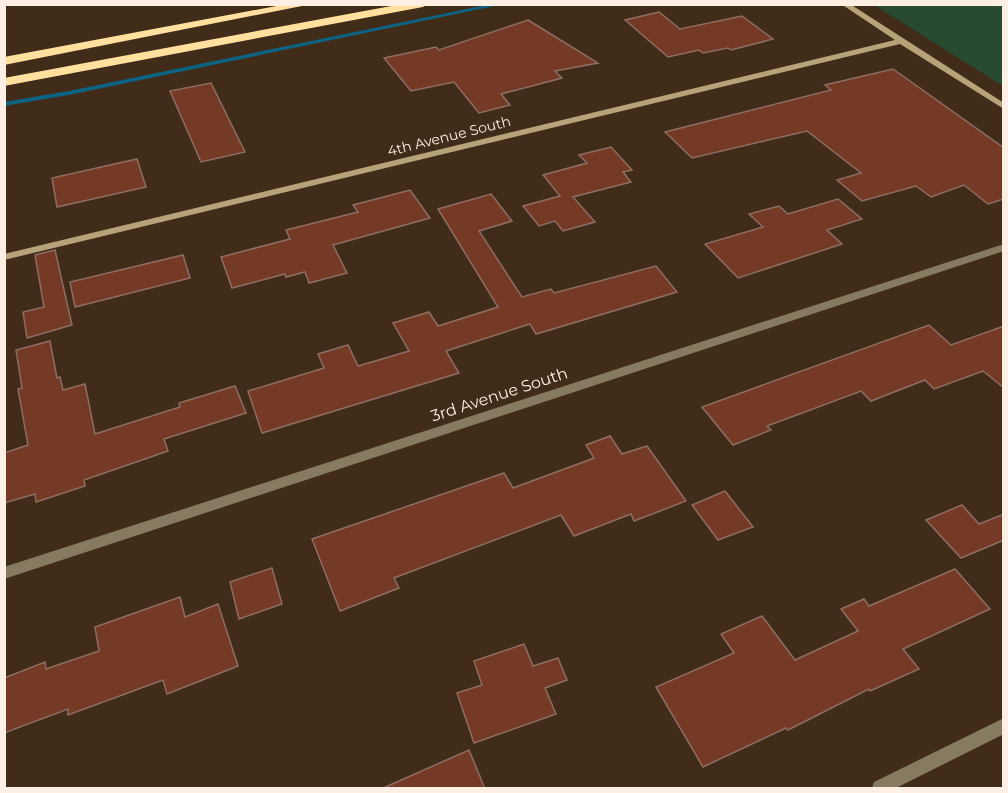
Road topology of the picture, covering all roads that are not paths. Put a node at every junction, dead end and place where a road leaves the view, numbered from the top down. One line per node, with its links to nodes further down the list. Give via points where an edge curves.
1 (307, 4): 5 (highway)
2 (423, 4): 6 (highway)
3 (844, 4): 4 (street)
4 (901, 41): 7 (street); 9 (street, 4th Avenue South)
5 (4, 61)
6 (4, 82)
7 (1004, 107)
8 (1004, 247): 10 (street, 3rd Avenue South)
9 (4, 257)
10 (4, 573)
11 (1004, 725): 12 (street)
12 (880, 789)

